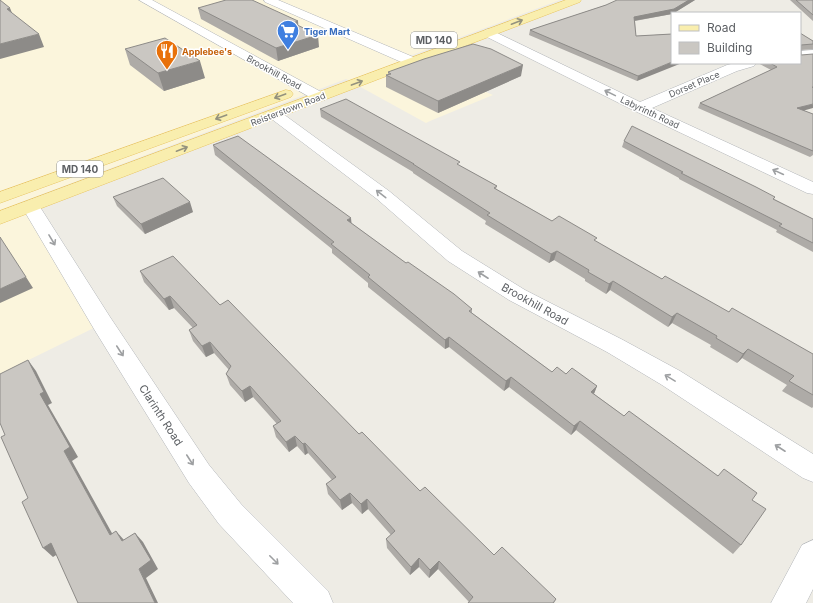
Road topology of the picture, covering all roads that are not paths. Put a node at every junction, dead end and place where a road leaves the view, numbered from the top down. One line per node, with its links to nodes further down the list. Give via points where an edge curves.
1 (144, 0): 13 (street, Brookhill Road)
2 (269, 0): 7 (street)
3 (551, 0): 5 (main road, Reisterstown Road / MD 140)
4 (576, 0): 5 (main road, Reisterstown Road / MD 140, one-way to 4)
5 (488, 27): 9 (main road, Reisterstown Road / MD 140); 15 (street, Labyrinth Road, one-way to 5)
6 (813, 54): 8 (street)
7 (395, 55): 9 (main road, Reisterstown Road / MD 140); 10 (main road, Reisterstown Road / MD 140)
8 (801, 55)
9 (411, 56): 14 (main road, Reisterstown Road / MD 140, one-way to 9)
10 (378, 61)
11 (746, 64): 15 (street, Dorset Place)
12 (322, 81): 13 (main road, Reisterstown Road / MD 140)
13 (303, 88): 14 (street, Brookhill Road); 17 (main road, Reisterstown Road / MD 140, one-way to 17)
14 (320, 97): 16 (main road, Reisterstown Road / MD 140)
15 (640, 108): 18 (street, Labyrinth Road, one-way to 15)
16 (274, 114): 20 (main road, Reisterstown Road / MD 140, one-way to 16); 22 (street, Brookhill Road, one-way to 16, via 664,374 516,295 483,274 456,256 383,195)
17 (147, 144): 19 (main road, Reisterstown Road / MD 140); 20 (main road, via 124,162 34,196)
18 (813, 189)
19 (0, 198)
20 (31, 207): 21 (main road, Reisterstown Road / MD 140); 24 (street, Clarinth Road, one-way to 24, via 199,474 230,514)
21 (0, 218)
22 (813, 469)
23 (813, 556): 25 (street)
24 (316, 603)
25 (788, 603)

